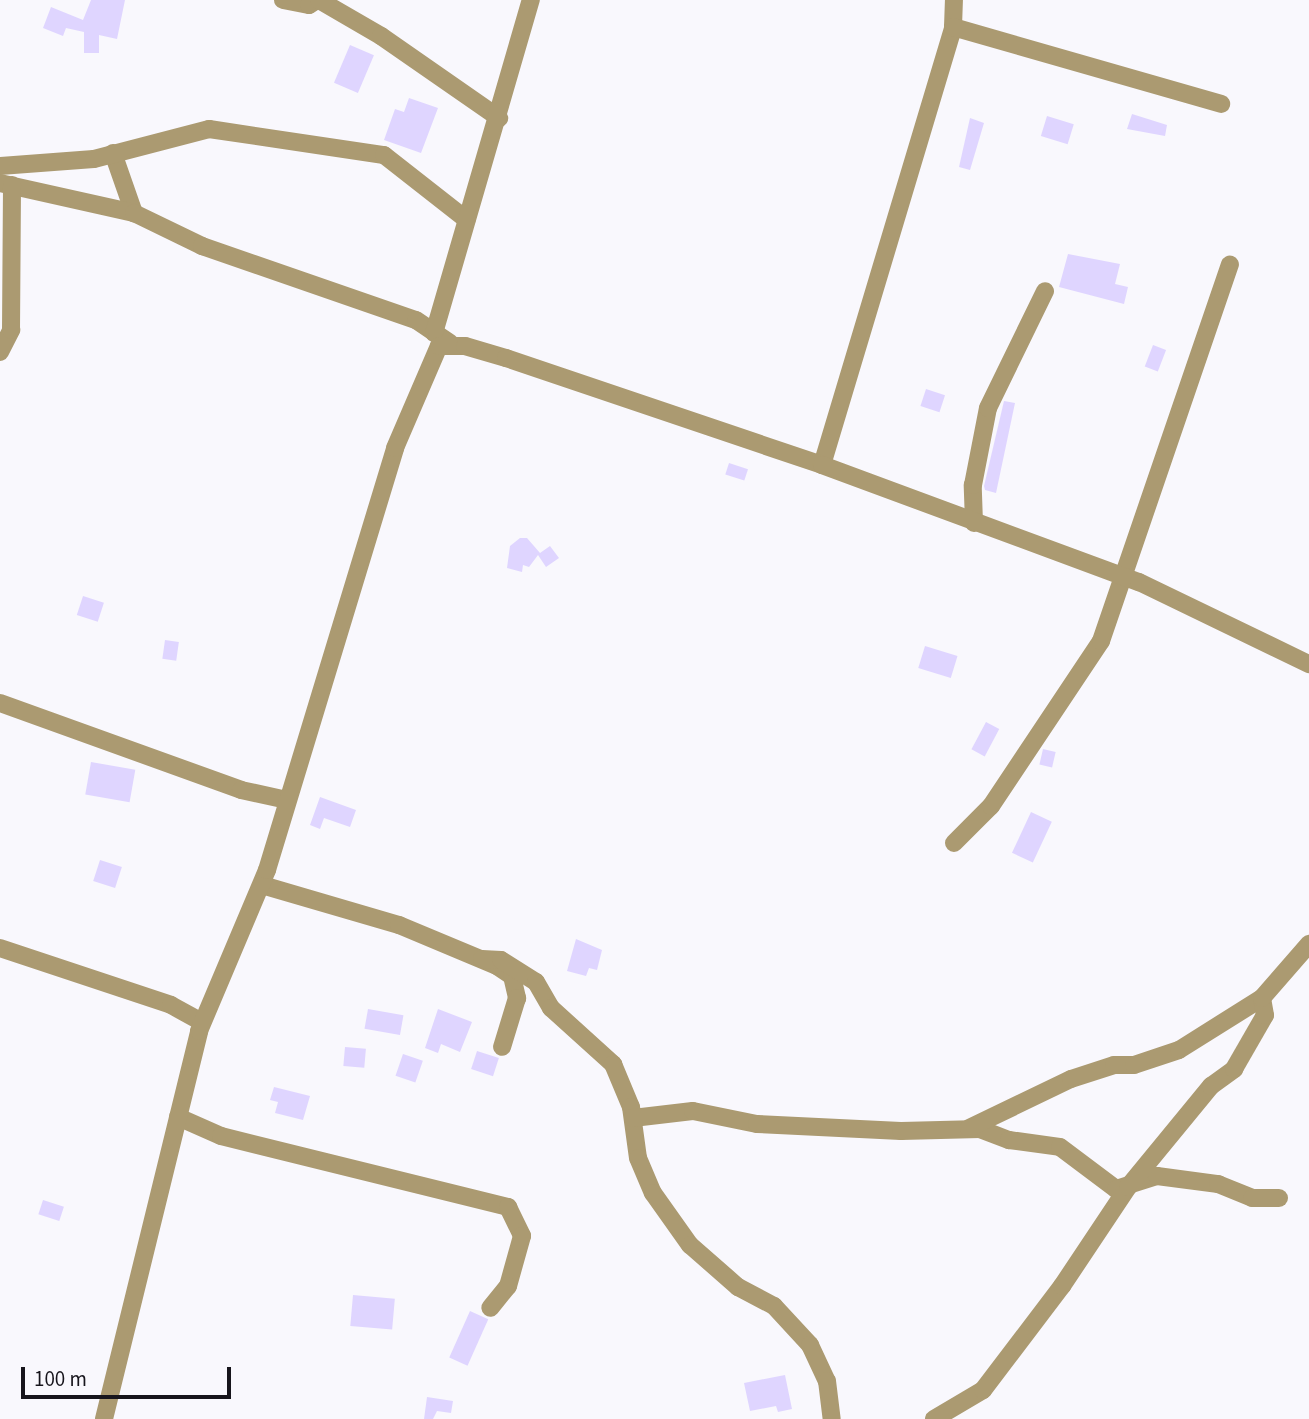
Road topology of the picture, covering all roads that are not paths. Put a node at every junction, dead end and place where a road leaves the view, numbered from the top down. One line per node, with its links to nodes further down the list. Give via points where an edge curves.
1 (283, 0): 2 (street, via 309,5)
2 (318, 0): 7 (street, via 381,36)
3 (531, 0): 7 (street)
4 (954, 0): 5 (street)
5 (953, 27): 6 (street); 18 (street)
6 (1222, 104)
7 (499, 118): 12 (street)
8 (113, 153): 9 (street, via 74,162); 11 (street); 12 (street, via 209,129 372,151 398,163)
9 (0, 166)
10 (6, 184): 11 (street); 17 (street, via 10,330)
11 (134, 213): 15 (street, via 202,246 416,320)
12 (467, 220): 15 (street)
13 (1230, 265): 20 (street)
14 (1045, 291): 19 (street, via 988,408 973,485)
15 (435, 332): 16 (street)
16 (450, 343): 18 (street); 23 (street, via 432,353 396,448)
17 (0, 352)
18 (821, 465): 19 (street)
19 (974, 523): 20 (street)
20 (1125, 577): 21 (street); 24 (street, via 1101,641 991,806)
21 (1309, 664)
22 (0, 703): 23 (street, via 241,790)
23 (287, 800): 25 (street)
24 (954, 843)
25 (262, 885): 28 (street, via 399,925); 30 (street)
26 (1309, 944): 29 (street)
27 (0, 948): 30 (street, via 171,1005)
28 (482, 959): 31 (street, via 512,976 517,998); 33 (street, via 501,960 536,982 551,1008 613,1064)
29 (1262, 998): 34 (street, via 1179,1049 1135,1065 1114,1065 1071,1079); 35 (street, via 1265,1016 1234,1069 1211,1086)
30 (202, 1022): 32 (street)
31 (502, 1047)
32 (178, 1117): 37 (street, via 221,1136 509,1207 522,1236 508,1286); 38 (street)
33 (633, 1118): 34 (street, via 693,1111 768,1125 901,1131); 39 (street, via 638,1158 653,1193 690,1245 737,1287 774,1306 810,1345 827,1381)
34 (969, 1128): 35 (street, via 1060,1147 1116,1189)
35 (1128, 1187): 36 (street, via 1157,1175 1218,1184 1252,1198); 40 (street, via 1062,1286 983,1390)
36 (1279, 1198)
37 (490, 1308)
38 (104, 1419)
39 (832, 1419)
40 (934, 1419)

